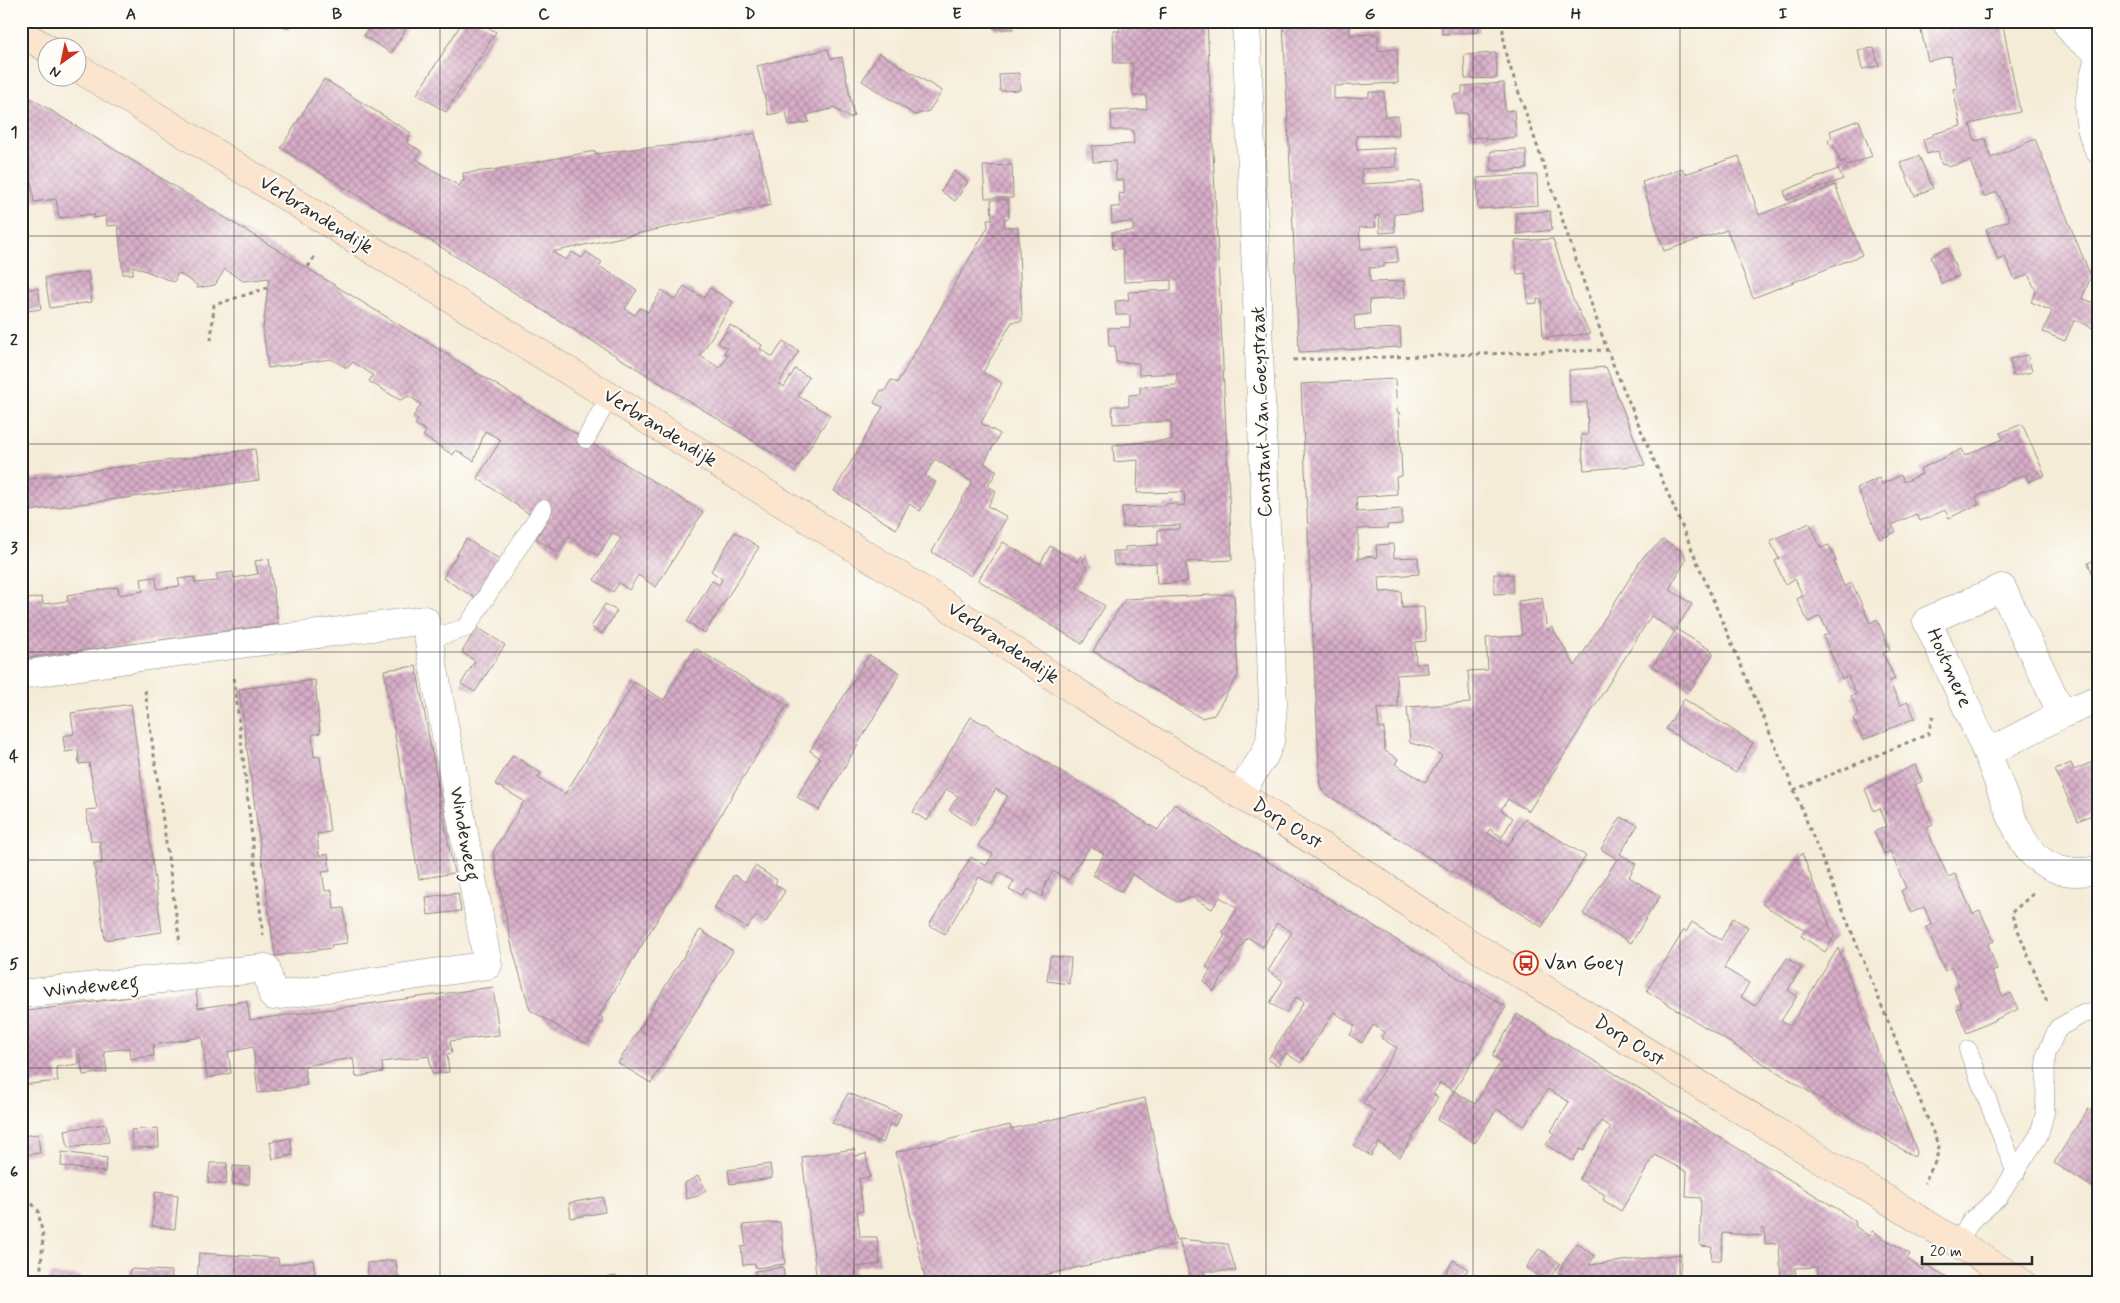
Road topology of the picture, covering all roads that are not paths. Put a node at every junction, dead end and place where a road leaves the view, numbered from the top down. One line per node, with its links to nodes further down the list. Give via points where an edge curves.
1 (1246, 21): 16 (street, Constant Van Goeystraat, via 1273,705 1270,741)
2 (2066, 21): 5 (street, via 2081,41)
3 (21, 33): 4 (main road)
4 (38, 43)
5 (2099, 53): 7 (street, via 2088,110 2088,123)
6 (88, 74): 8 (main road, Verbrandendijk)
7 (2099, 150)
8 (609, 396): 9 (lane); 16 (main road, Verbrandendijk, via 929,594 1078,693)
9 (586, 439)
10 (543, 509): 11 (lane, via 466,628)
11 (428, 639): 12 (street, Windeweeg, via 425,620); 18 (street, Windeweeg, via 488,965 273,996 266,968)
12 (21, 675)
13 (2099, 699): 14 (street)
14 (2062, 714): 15 (street); 15 (street, Houtmere, via 2002,588 1927,621)
15 (1987, 753): 17 (street, Houtmere, via 2020,835 2034,855 2055,870 2078,873)
16 (1240, 794): 22 (main road, Dorp Oost, via 1440,925)
17 (2099, 870)
18 (21, 994)
19 (2099, 1012): 21 (lane, via 2084,1014 2058,1028 2046,1054 2045,1112 2039,1135)
20 (1968, 1050): 21 (lane)
21 (2016, 1172): 22 (lane, via 1998,1198 1971,1221)
22 (1958, 1243): 23 (main road, Dorp Oost)
23 (2022, 1282)

